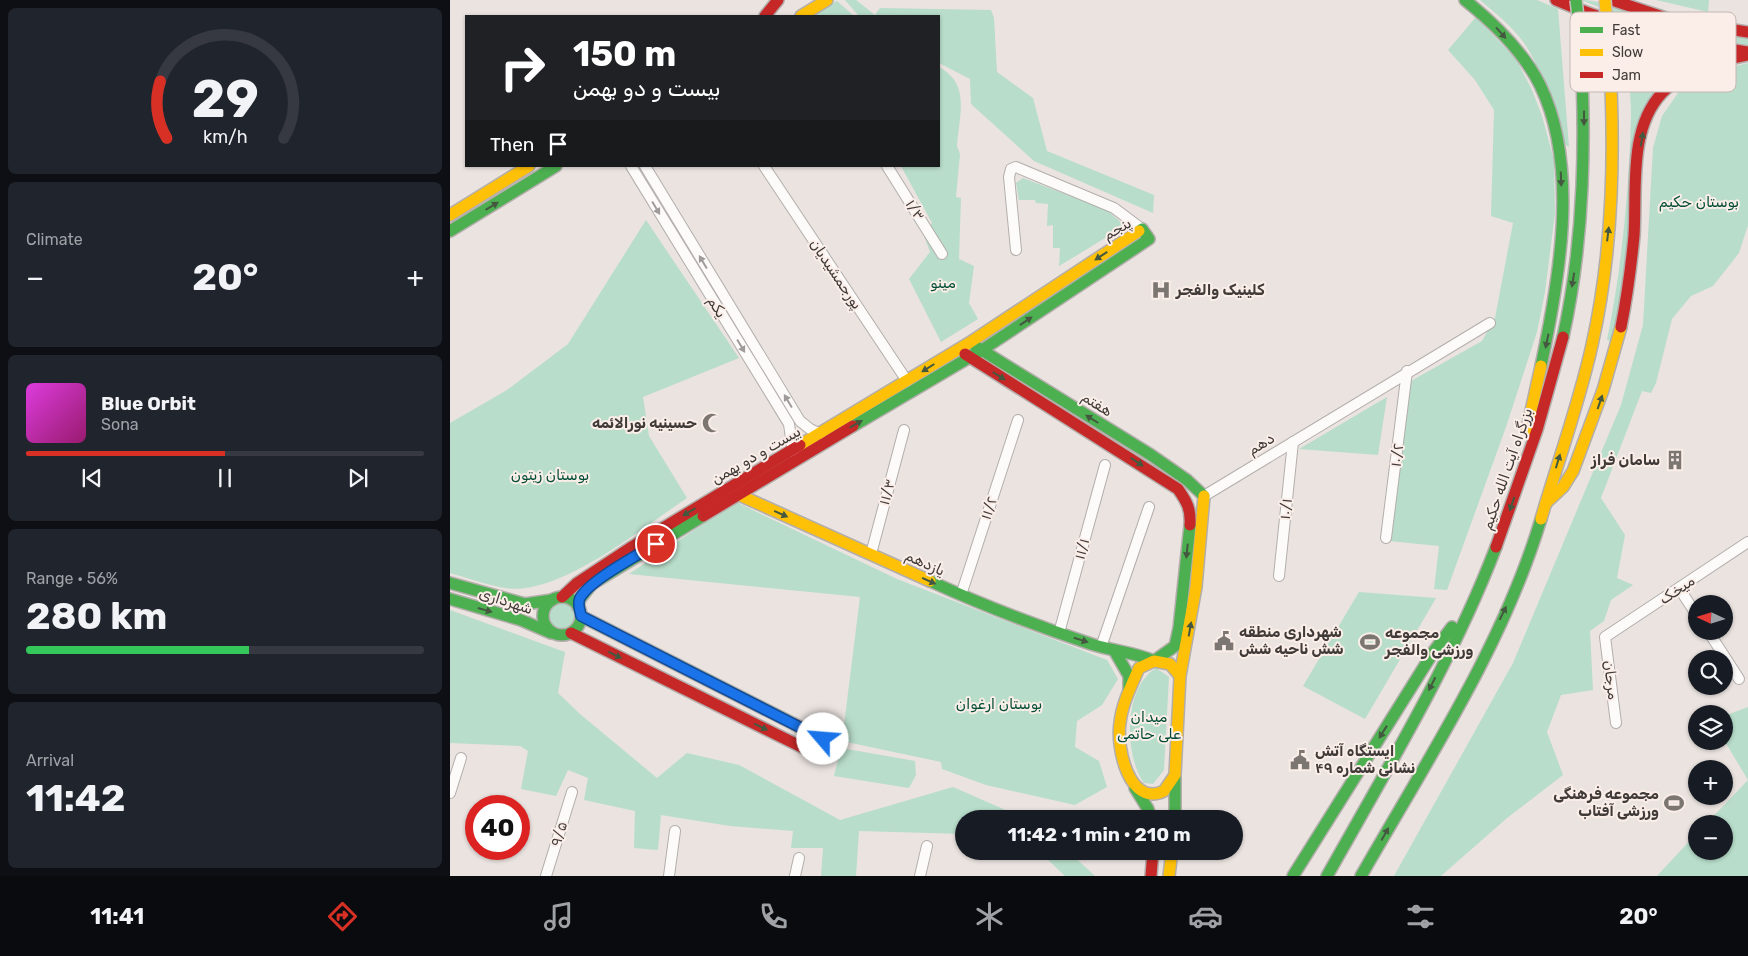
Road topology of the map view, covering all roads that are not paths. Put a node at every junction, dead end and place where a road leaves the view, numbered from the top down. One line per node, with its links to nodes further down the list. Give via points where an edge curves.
1 (778, 0): 8 (main road)
2 (827, 0): 9 (main road)
3 (1465, 0): 37 (main road, one-way to 37, via 1500,31 1530,69 1546,99 1558,147 1562,199 1557,277)
4 (1556, 0): 6 (main road)
5 (1612, 0): 7 (main road)
6 (1583, 12)
7 (1647, 12)
8 (766, 15)
9 (802, 15)
10 (1582, 92): 37 (main road, بزرگراه آیت الله حکیم, one-way to 37, bridge, via 1582,182 1566,326)
11 (1611, 92): 41 (main road, one-way to 11, bridge, via 1596,326 1609,224 1613,132)
12 (1664, 92): 41 (main road, one-way to 12, via 1568,481 1616,350 1633,249 1639,159 1647,115)
13 (527, 167): 19 (main road)
14 (554, 167): 21 (main road, one-way to 14)
15 (632, 167): 35 (street, یکم, one-way to 35, via 788,424)
16 (646, 167): 33 (street, یکم, one-way to 16, via 800,421)
17 (765, 167): 30 (street, پورجمشیدیان)
18 (888, 167): 23 (street, ۱/۳)
19 (450, 215)
20 (1142, 229): 22 (street, via 1114,208 1016,168 1011,169 1009,177); 25 (main road, پنجم, one-way to 25); 27 (main road, پنجم, one-way to 20, via 1149,239)
21 (450, 231)
22 (1016, 250)
23 (942, 254)
24 (1490, 323): 29 (street, دهم)
25 (969, 343): 26 (main road, بیست و دو بهمن); 27 (main road, هفتم)
26 (958, 350): 28 (main road, هفتم); 30 (main road, بیست و دو بهمن, one-way to 30)
27 (982, 350): 28 (main road, پنجم); 39 (main road, هفتم, one-way to 27, via 1151,455)
28 (970, 358): 38 (main road, بیست و دو بهمن, one-way to 28); 40 (main road, هفتم, one-way to 40, via 1178,489)
29 (1407, 371): 34 (street, دهم); 43 (street, ۱۰/۲)
30 (907, 381): 33 (main road, بیست و دو بهمن)
31 (1018, 420): 50 (street, ۱۱/۲)
32 (904, 430): 45 (street, ۱۱/۳)
33 (821, 434): 35 (main road, بیست و دو بهمن)
34 (1293, 442): 39 (street, دهم); 46 (street, ۱۰/۱)
35 (793, 452): 38 (main road, بیست و دو بهمن)
36 (1104, 465): 57 (street, ۱۱/۱)
37 (1521, 477): 49 (main road, بزرگراه آیت الله حکیم, one-way to 49)
38 (734, 491): 45 (main road, یازدهم, one-way to 45); 52 (main road, بیست و دو بهمن, one-way to 52, via 577,583); 54 (main road, بیست و دو بهمن, via 592,584 580,599)
39 (1204, 496): 40 (main road); 63 (main road, one-way to 39, via 1191,628 1203,532)
40 (1188, 503): 62 (main road, one-way to 62, via 1191,512 1179,628 1175,646)
41 (1544, 505): 87 (main road, one-way to 41, via 1458,705 1530,554)
42 (1148, 507): 60 (street)
43 (1386, 538)
44 (1748, 542): 48 (street, میخک)
45 (871, 554): 50 (main road, یازدهم, one-way to 50)
46 (1279, 576)
47 (450, 583): 52 (main road, شهرداری, via 525,604)
48 (1679, 588): 53 (street); 58 (street, میخک)
49 (1479, 590): 85 (main road, one-way to 85, via 1434,650); 86 (main road, بزرگراه آیت الله حکیم, one-way to 86, via 1432,686)
50 (961, 595): 57 (main road, یازدهم)
51 (450, 599): 55 (main road, شهرداری, one-way to 55, via 521,620)
52 (557, 599): 54 (main road, via 568,598); 55 (main road, via 547,604 543,617)
53 (1688, 602)
54 (580, 612): 56 (main road); 56 (main road, one-way to 54, via 816,754 823,739)
55 (552, 633): 56 (main road, via 562,636)
56 (572, 633)
57 (1059, 633): 60 (main road, یازدهم, one-way to 60)
58 (1605, 637): 66 (street, مرجان)
59 (1714, 640): 64 (street)
60 (1101, 647): 61 (main road, یازدهم)
61 (1114, 650): 62 (main road, یازدهم, via 1140,654); 65 (main road, via 1129,676)
62 (1154, 661): 63 (main road, via 1170,664); 65 (main road, via 1139,668)
63 (1180, 676): 68 (main road)
64 (1739, 679)
65 (1129, 691): 69 (main road, via 1119,731 1121,752)
66 (1616, 723)
67 (461, 758): 70 (street)
68 (1175, 775): 69 (main road, via 1168,789 1161,793 1146,794); 73 (main road)
69 (1133, 785): 72 (main road)
70 (450, 792)
71 (572, 792): 79 (street, ۹/۵)
72 (1148, 810)
73 (1175, 810)
74 (675, 831): 80 (street)
75 (927, 846): 82 (street)
76 (799, 858): 81 (street)
77 (1152, 860): 83 (main road)
78 (1171, 860): 84 (main road)
79 (546, 876)
80 (669, 876)
81 (795, 876)
82 (920, 876)
83 (1151, 876)
84 (1169, 876)
85 (1293, 876)
86 (1327, 876)
87 (1361, 876)

